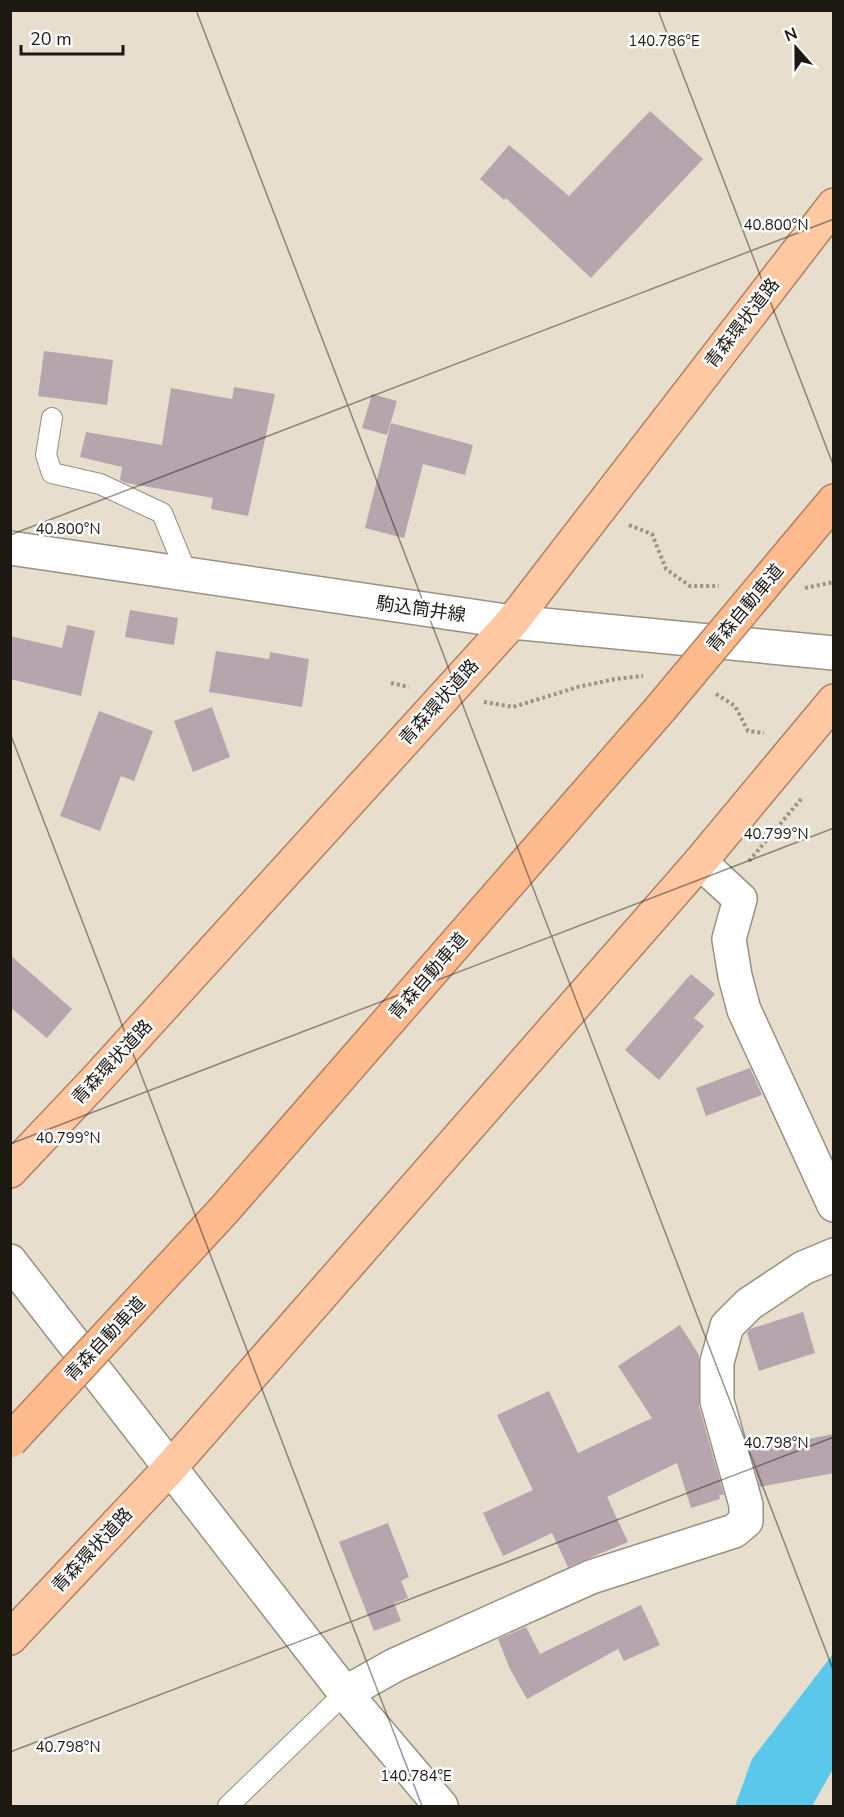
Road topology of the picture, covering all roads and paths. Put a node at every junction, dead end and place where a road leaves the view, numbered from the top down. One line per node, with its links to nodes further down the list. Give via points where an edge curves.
1 (834, 205): 4 (highway, 青森環状道路)
2 (51, 418): 6 (lane, via 46,455 52,473 100,484 162,513)
3 (834, 501): 25 (highway, 青森自動車道, bridge, via 661,708 224,1210)
4 (597, 512): 8 (path, via 652,534 666,569 690,586); 10 (highway, 青森環状道路)
5 (10, 548): 6 (street, 駒込筒井線)
6 (187, 574): 10 (street, 駒込筒井線)
7 (834, 582): 9 (path)
8 (722, 586)
9 (799, 588)
10 (512, 622): 11 (street, 駒込筒井線); 15 (highway, 青森環状道路)
11 (834, 653)
12 (647, 676): 15 (path, via 578,687 513,707)
13 (391, 682): 15 (path)
14 (706, 688): 17 (path, via 735,706 748,731)
15 (446, 695): 21 (highway, 青森環状道路)
16 (834, 701): 17 (highway, 青森環状道路)
17 (804, 737): 19 (highway, 青森環状道路)
18 (803, 795): 20 (path)
19 (700, 862): 20 (street); 26 (highway, 青森環状道路)
20 (728, 888): 22 (street, via 740,899 729,939 744,1010)
21 (10, 1171)
22 (834, 1205)
23 (834, 1255): 28 (street, via 803,1268 749,1304 727,1326 717,1362 717,1401 746,1505 746,1521 734,1531 591,1577 394,1665)
24 (10, 1261): 26 (street)
25 (10, 1442)
26 (170, 1468): 27 (highway, 青森環状道路); 28 (street)
27 (10, 1638)
28 (345, 1693): 29 (lane); 30 (street)
29 (228, 1806)
30 (441, 1806)

